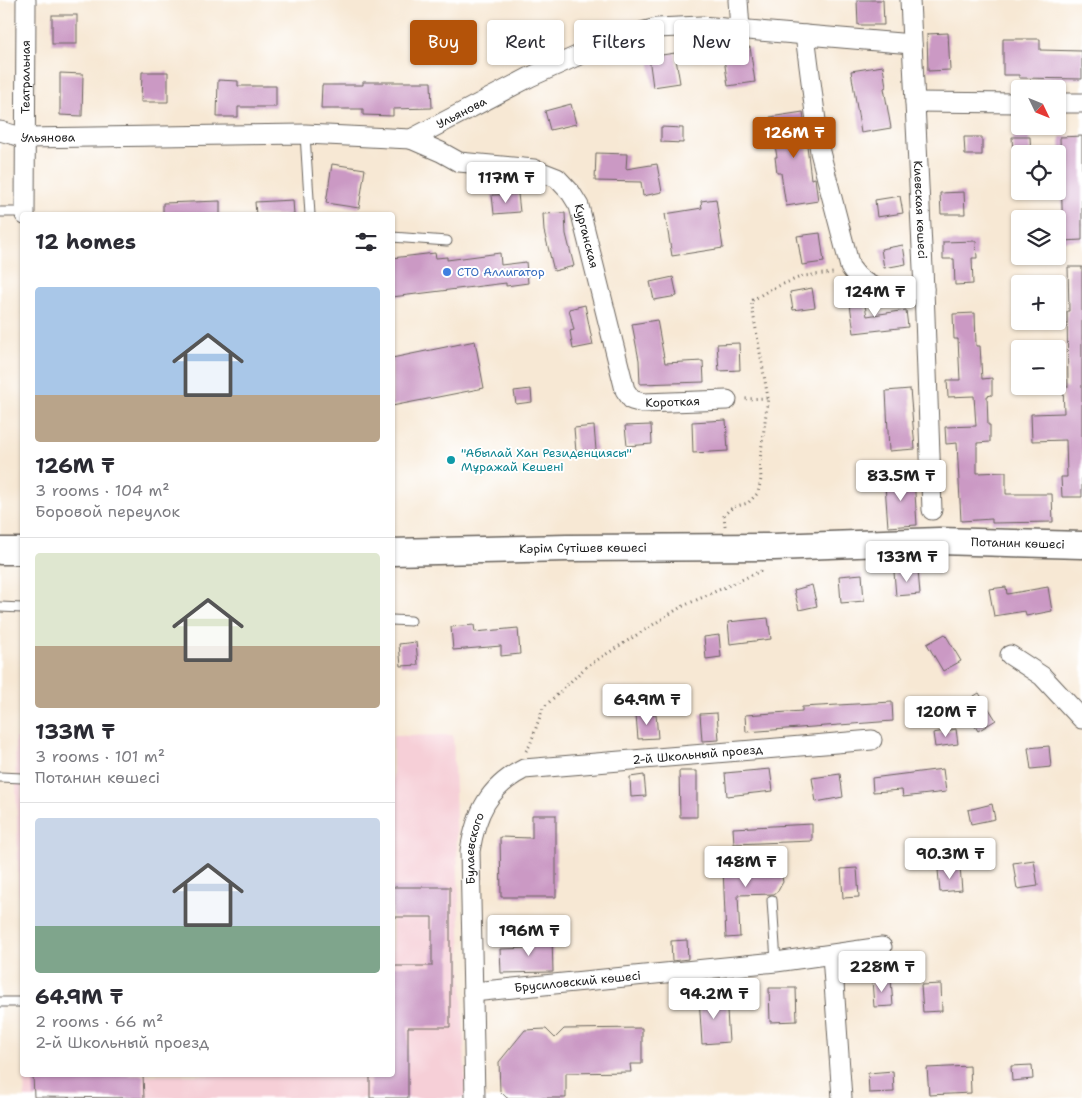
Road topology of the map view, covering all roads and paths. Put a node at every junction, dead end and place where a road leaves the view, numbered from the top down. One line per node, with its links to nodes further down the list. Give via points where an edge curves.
1 (26, 0): 15 (street, Театральная)
2 (738, 0): 4 (street)
3 (910, 0): 8 (street, Киевская көшесі)
4 (739, 20)
5 (674, 27): 16 (street, Ульянова, via 657,28 615,39 530,77)
6 (749, 30): 7 (street, Ульянова)
7 (805, 34): 8 (street, Ульянова); 23 (street, via 820,152)
8 (912, 44): 9 (street, Киевская көшесі)
9 (915, 102): 10 (street); 24 (street, Киевская көшесі)
10 (1011, 103)
11 (1066, 103): 12 (street)
12 (1082, 103)
13 (0, 131): 15 (street, Ульянова)
14 (305, 134): 15 (street, Ульянова); 16 (street, Ульянова); 19 (lane)
15 (25, 138): 18 (street, Театральная)
16 (412, 139): 25 (street, Курганская, via 459,162 534,169 557,178 571,193 579,206)
17 (0, 212): 20 (lane)
18 (25, 212)
19 (310, 212)
20 (20, 214)
21 (395, 237): 22 (lane)
22 (447, 241)
23 (850, 267): 24 (street, via 864,282 887,291); 26 (path, via 829,275 803,276 751,301)
24 (924, 289): 28 (street, Киевская көшесі)
25 (625, 390): 27 (street, Короткая, via 632,400 643,404)
26 (768, 398): 27 (path); 30 (path, via 758,493 748,503 733,507 724,515)
27 (727, 400)
28 (932, 510)
29 (1082, 545): 34 (main road, Потанин көшесі, via 940,542)
30 (726, 548): 33 (main road, Кәрім Сүтішев көшесі); 34 (main road, Кәрім Сүтішев көшесі)
31 (0, 551): 32 (main road)
32 (20, 551)
33 (395, 552)
34 (773, 556): 42 (path, via 681,607 586,667 543,708 530,746)
35 (0, 607): 36 (lane)
36 (20, 608)
37 (395, 620): 38 (lane)
38 (411, 622)
39 (1010, 655): 40 (street, via 1042,676)
40 (1082, 719)
41 (872, 740): 42 (street, 2-й Школьный проезд)
42 (516, 773): 49 (street, Булаевского, via 494,791 479,814 474,829 470,851)
43 (0, 777): 44 (lane)
44 (20, 778)
45 (772, 900): 48 (lane)
46 (882, 947): 47 (street, Брусиловский көшесі)
47 (832, 955): 48 (street, Брусиловский көшесі); 53 (street)
48 (776, 962): 49 (street, Брусиловский көшесі)
49 (473, 992): 52 (street, Булаевского)
50 (0, 1002): 51 (lane)
51 (20, 1002)
52 (475, 1098)
53 (842, 1098)

